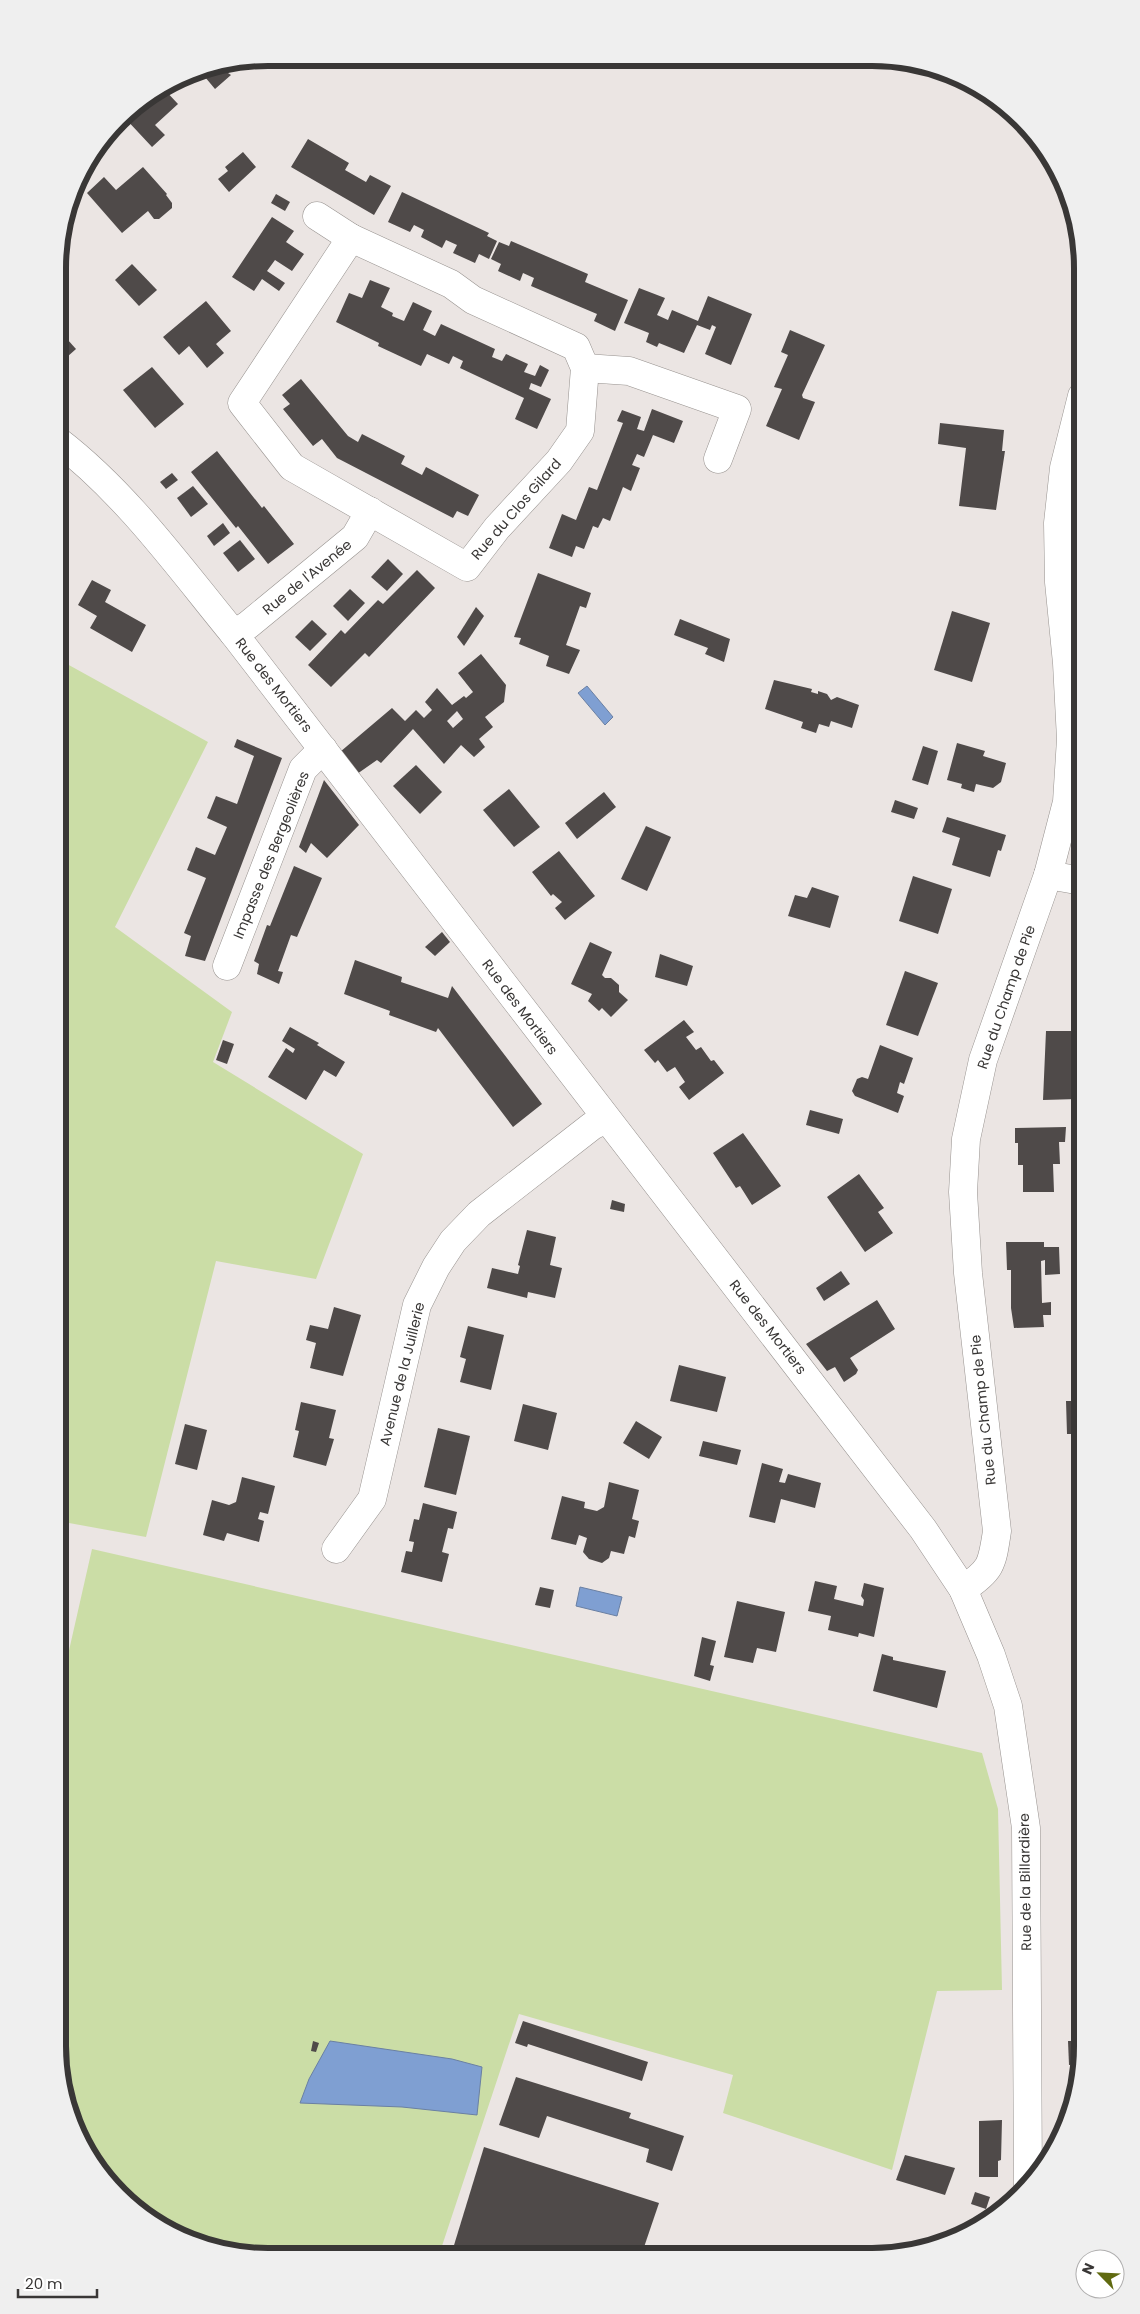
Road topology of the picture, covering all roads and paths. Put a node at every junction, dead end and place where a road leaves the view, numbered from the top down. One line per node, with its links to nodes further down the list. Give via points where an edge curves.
1 (317, 216): 2 (street)
2 (351, 238): 3 (street, via 451,284 473,300 576,347); 7 (street, Rue du Clos Gilard, via 242,403 292,467)
3 (585, 368): 6 (street, via 629,371 738,409); 7 (street, Rue du Clos Gilard, via 580,431 559,461 497,528 467,567)
4 (1074, 428): 10 (street, Rue du Champ de Pie, via 1064,468 1058,523 1058,582 1071,739 1067,802)
5 (66, 448): 8 (street, Rue des Mortiers, via 133,511)
6 (718, 459)
7 (370, 511): 8 (street, Rue de l'Avenée, via 355,537)
8 (234, 634): 9 (street, Rue des Mortiers)
9 (323, 749): 12 (street, Impasse des Bergeolières, via 303,769); 13 (street, Rue des Mortiers)
10 (1048, 876): 11 (street); 15 (street, Rue du Champ de Pie, via 983,1060 966,1139 963,1192 968,1273 997,1531 990,1566 978,1580)
11 (1074, 880)
12 (227, 966)
13 (606, 1119): 14 (street, Avenue de la Juillerie, via 592,1126 479,1214 453,1241 436,1267 417,1305 372,1499); 15 (street, Rue des Mortiers, via 923,1529)
14 (336, 1549)
15 (963, 1589): 16 (street, Rue de la Billardière, via 1008,1706 1026,1828)
16 (1028, 2174)

